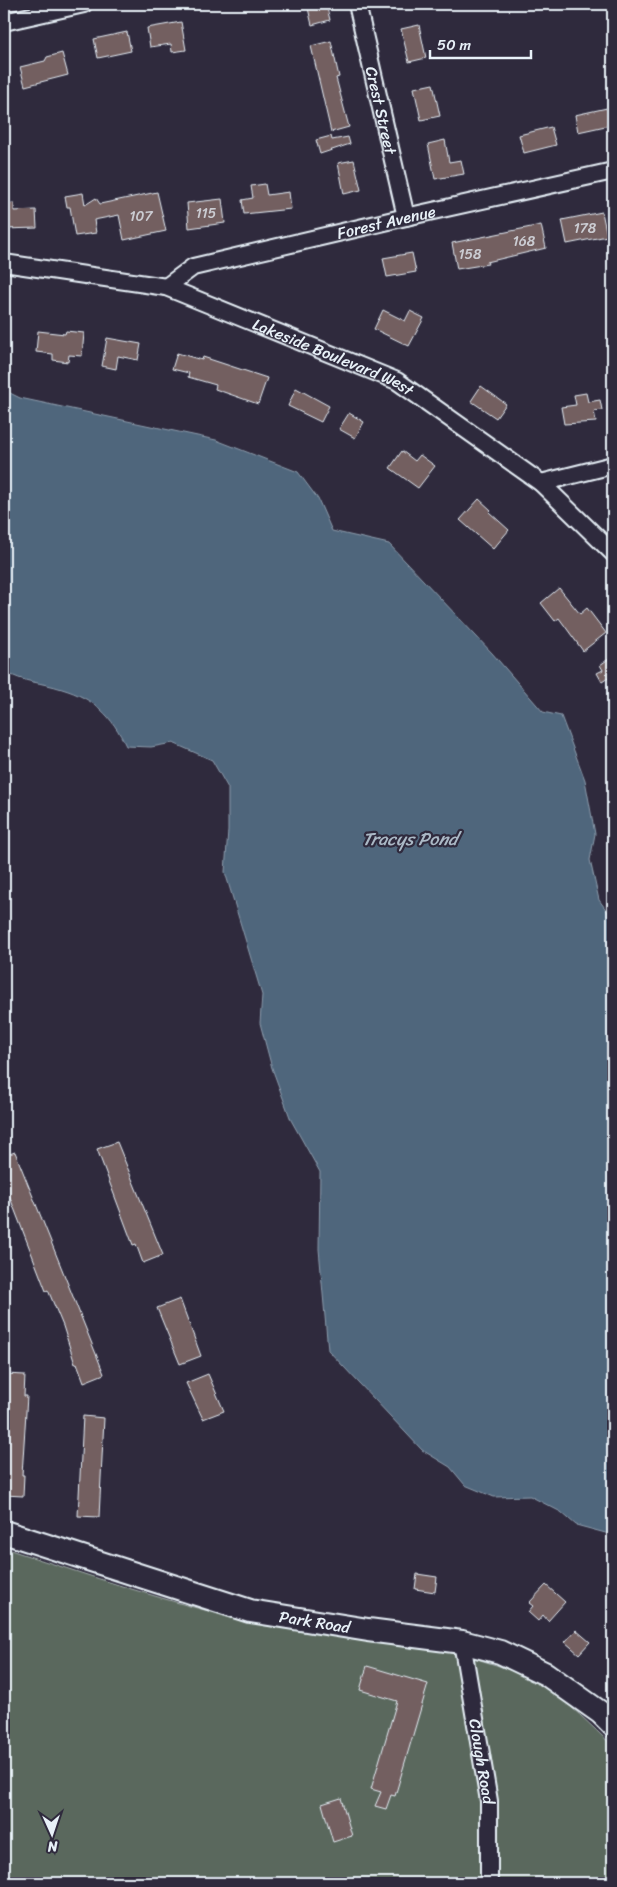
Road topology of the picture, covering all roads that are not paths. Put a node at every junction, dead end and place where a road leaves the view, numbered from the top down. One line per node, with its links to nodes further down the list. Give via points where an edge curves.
1 (84, 4): 3 (street)
2 (357, 4): 5 (street, Crest Street)
3 (4, 22)
4 (613, 171): 5 (street, Forest Avenue)
5 (406, 217): 7 (street, Forest Avenue, via 193,268)
6 (4, 263): 7 (street, Lakeside Boulevard West)
7 (166, 287): 9 (street, Lakeside Boulevard West, via 397,381)
8 (613, 465): 9 (street)
9 (541, 483): 10 (street, Lakeside Boulevard West)
10 (613, 553)
11 (4, 1532): 12 (main road, Park Road, via 250,1611)
12 (462, 1642): 13 (main road, Park Road, via 500,1652 546,1674); 14 (street, Clough Road, via 489,1801)
13 (613, 1724)
14 (489, 1883)

